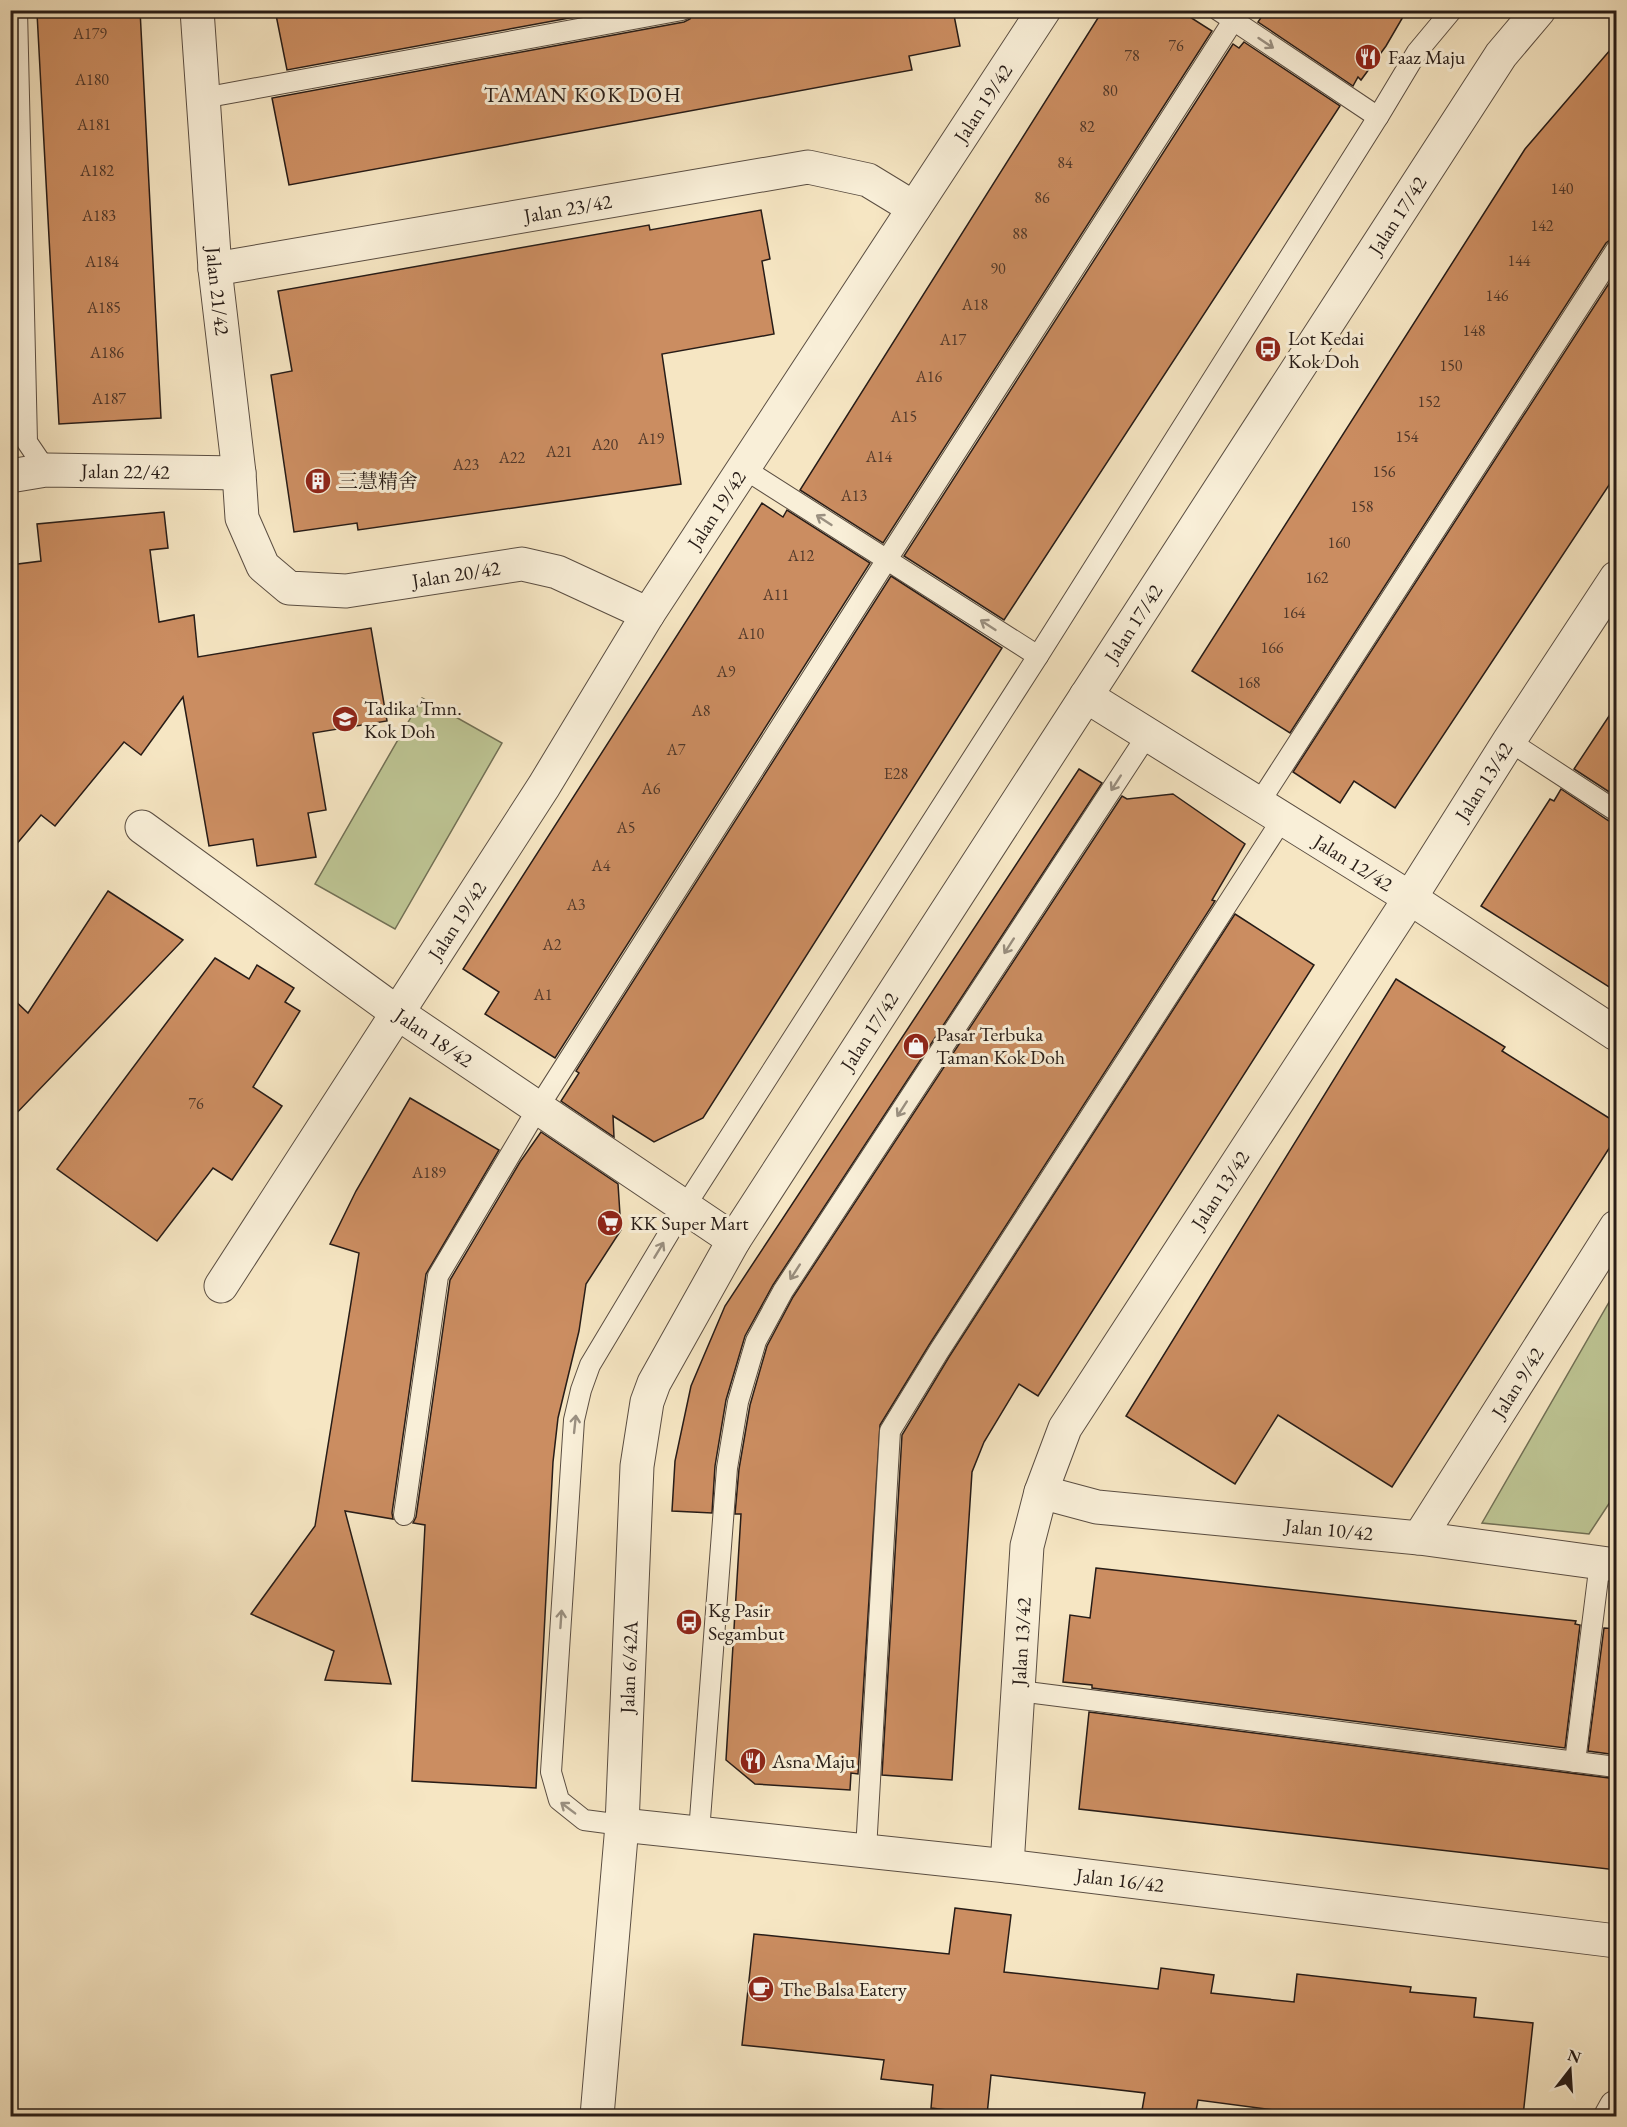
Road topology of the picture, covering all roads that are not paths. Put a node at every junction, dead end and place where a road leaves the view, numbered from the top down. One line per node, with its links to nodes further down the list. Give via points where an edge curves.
1 (17, 10): 15 (lane, via 27,442)
2 (197, 10): 9 (street, Jalan 21/42)
3 (682, 10): 8 (lane)
4 (1044, 10): 11 (street, Jalan 19/42)
5 (1452, 10): 10 (lane, via 1417,52)
6 (1539, 10): 23 (street, Jalan 17/42, via 1501,56)
7 (1230, 14): 10 (lane, one-way to 10); 18 (lane)
8 (622, 16): 9 (lane)
9 (203, 98): 13 (street, Jalan 21/42)
10 (1378, 117): 22 (lane)
11 (915, 208): 13 (street, Jalan 23/42, via 868,180 808,167); 14 (street, Jalan 19/42)
12 (1617, 250): 26 (lane)
13 (215, 269): 16 (street, Jalan 21/42)
14 (743, 468): 18 (lane, one-way to 14); 21 (street, Jalan 19/42)
15 (46, 470): 16 (street, Jalan 22/42); 17 (street, Jalan 22/42)
16 (240, 473): 19 (street, Jalan 21/42, via 242,518)
17 (10, 476)
18 (887, 560): 22 (lane, one-way to 18); 32 (lane)
19 (263, 566): 21 (street, Jalan 20/42, via 289,588 346,591 522,564 557,572)
20 (1613, 593): 25 (street, Jalan 13/42)
21 (648, 614): 30 (street, Jalan 19/42)
22 (1038, 656): 33 (lane)
23 (1086, 696): 24 (street, Jalan 12/42); 35 (street, Jalan 17/42)
24 (1148, 734): 26 (street, Jalan 12/42); 45 (lane, one-way to 45, via 783,1291 756,1341 738,1402 727,1468)
25 (1509, 741): 27 (lane); 29 (street, Jalan 13/42)
26 (1271, 811): 29 (street, Jalan 12/42); 46 (lane, via 890,1431)
27 (1617, 811)
28 (142, 827): 30 (street, Jalan 18/42)
29 (1410, 898): 31 (street, Jalan 12/42); 37 (street, Jalan 13/42, via 1065,1428)
30 (399, 1014): 32 (street, Jalan 18/42); 36 (street, Jalan 19/42)
31 (1617, 1034)
32 (538, 1108): 33 (street, Jalan 18/42); 38 (lane, via 438,1276)
33 (684, 1208): 35 (street, Jalan 18/42); 44 (lane, one-way to 33, via 584,1820 559,1800 551,1772 574,1420 590,1365)
34 (1617, 1227): 39 (street, Jalan 9/42)
35 (734, 1240): 44 (street, Jalan 6/42A, via 654,1383 643,1420 637,1466)
36 (221, 1286)
37 (1041, 1492): 39 (street, Jalan 10/42, via 1097,1507); 41 (street, Jalan 13/42, via 1028,1546)
38 (404, 1515)
39 (1419, 1538): 40 (street, Jalan 10/42)
40 (1608, 1564): 42 (lane)
41 (1019, 1691): 42 (lane); 47 (street, Jalan 13/42)
42 (1575, 1762): 43 (lane)
43 (1617, 1767)
44 (622, 1826): 45 (street, Jalan 16/42); 50 (street, Jalan 6/42A)
45 (699, 1832): 46 (street, Jalan 16/42)
46 (866, 1850): 47 (street, Jalan 16/42)
47 (1007, 1866): 48 (street, Jalan 16/42)
48 (1617, 1941)
49 (1617, 2107): 51 (street)
50 (597, 2116)
51 (1611, 2116)

